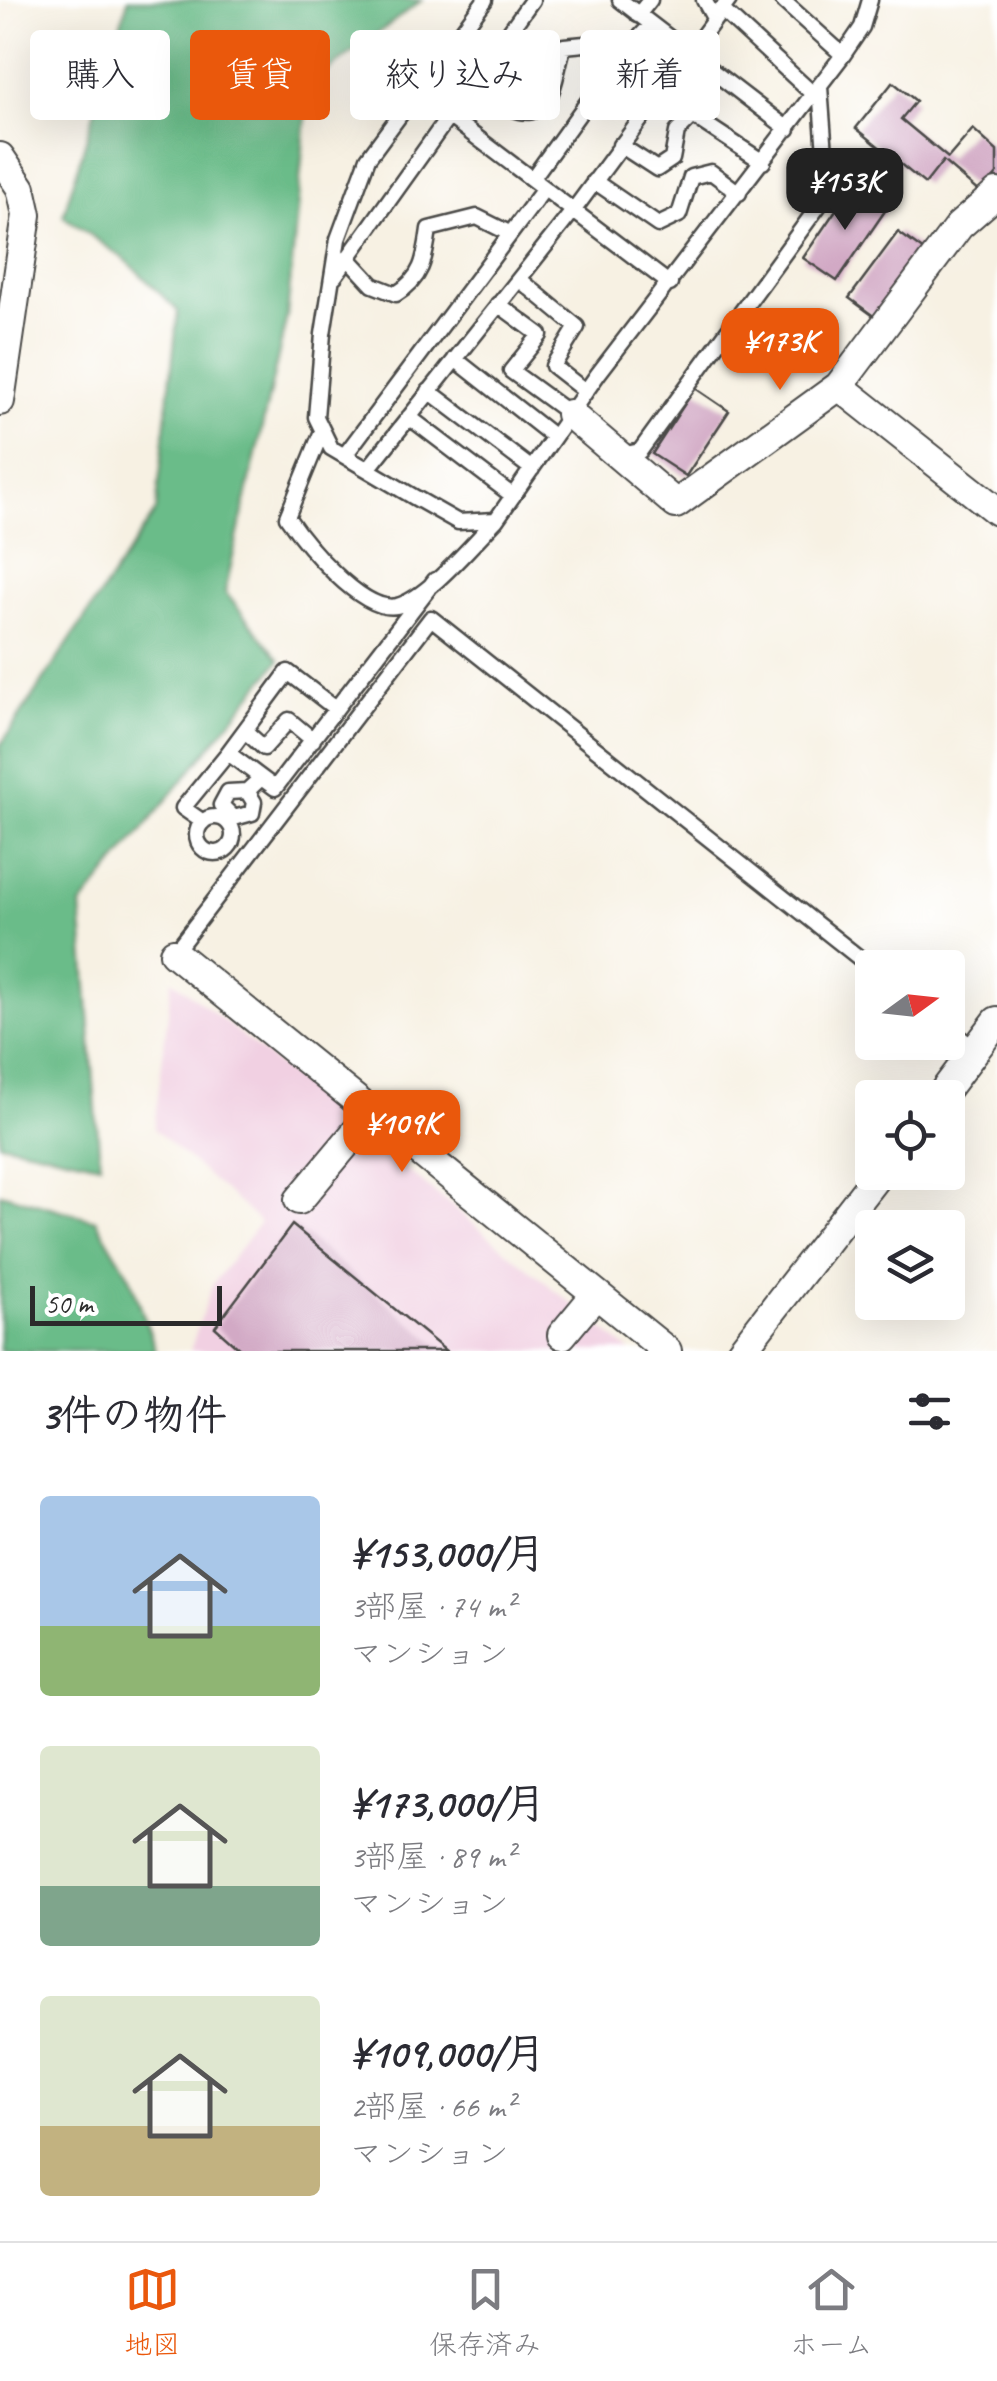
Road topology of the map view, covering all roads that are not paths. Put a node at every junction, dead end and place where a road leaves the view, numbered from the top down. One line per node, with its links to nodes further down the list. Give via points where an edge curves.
1 (486, 0): 11 (lane)
2 (532, 0): 12 (lane)
3 (620, 0): 9 (lane)
4 (650, 0): 9 (lane)
5 (704, 0): 8 (lane)
6 (782, 0): 17 (lane)
7 (870, 0): 17 (lane, via 862,28)
8 (721, 9): 15 (lane); 20 (lane)
9 (638, 15): 10 (lane)
10 (651, 25): 13 (lane); 14 (lane)
11 (464, 30)
12 (511, 30)
13 (646, 30)
14 (657, 30)
15 (704, 30)
16 (580, 44): 18 (lane, via 564,46)
17 (843, 55): 20 (lane)
18 (560, 60)
19 (720, 78): 26 (lane)
20 (817, 91): 26 (lane); 50 (lane, via 828,194 640,450)
21 (580, 119): 31 (lane)
22 (396, 120): 38 (lane, via 368,158 338,240)
23 (446, 120): 36 (lane)
24 (454, 120): 31 (lane)
25 (638, 120): 27 (lane)
26 (788, 128): 29 (lane)
27 (620, 145): 29 (lane, via 656,169 672,158 677,132 693,116); 30 (lane)
28 (0, 157): 44 (street, via 20,188 27,215)
29 (763, 162): 32 (lane)
30 (594, 180): 32 (lane, via 658,225 678,215 691,177 712,172); 34 (lane)
31 (538, 184): 34 (lane); 35 (lane)
32 (739, 192): 39 (lane)
33 (997, 192): 42 (street, via 959,226)
34 (572, 211): 37 (lane); 39 (lane)
35 (509, 233): 36 (lane, via 478,217 429,229 424,265 413,284 396,294 373,285); 49 (lane)
36 (348, 258): 38 (lane)
37 (518, 279): 40 (lane); 45 (lane, via 577,327 553,366)
38 (331, 282): 47 (lane, via 316,417)
39 (670, 284): 45 (lane)
40 (498, 304): 41 (lane); 45 (lane, via 540,335 511,371)
41 (455, 359): 43 (lane); 48 (lane)
42 (839, 386): 50 (street, via 676,504); 54 (street)
43 (429, 392): 46 (lane); 52 (lane)
44 (0, 401)
45 (578, 402): 48 (lane); 50 (street)
46 (408, 418): 51 (lane); 53 (lane)
47 (322, 430): 49 (lane); 56 (lane, via 287,517 312,554 376,605 397,606)
48 (554, 437): 52 (lane)
49 (344, 456): 51 (lane)
50 (616, 456)
51 (368, 469): 55 (lane, via 458,522)
52 (532, 469): 53 (lane)
53 (513, 496): 55 (lane)
54 (997, 511)
55 (496, 520): 56 (lane)
56 (435, 580): 57 (lane)
57 (336, 709): 58 (lane, via 288,672); 59 (lane)
58 (244, 731): 59 (lane, via 264,748 290,720); 60 (lane)
59 (313, 740): 61 (lane, via 276,788)
60 (228, 754): 61 (lane); 64 (lane, via 182,808)
61 (261, 778): 62 (lane)
62 (248, 791): 63 (lane, via 252,813); 63 (lane, via 228,792 221,805)
63 (228, 818): 64 (lane); 64 (lane, via 233,837 217,853 199,842)
64 (203, 822)
65 (174, 953): 66 (lane, via 431,618); 71 (street)
66 (855, 955)
67 (997, 1021): 69 (street)
68 (965, 1041): 69 (lane)
69 (976, 1050): 70 (street)
70 (953, 1080)
71 (371, 1114): 73 (street); 74 (street)
72 (866, 1190): 77 (street)
73 (299, 1200)
74 (596, 1294): 75 (street); 76 (street)
75 (562, 1335)
76 (667, 1351)
77 (740, 1351)

